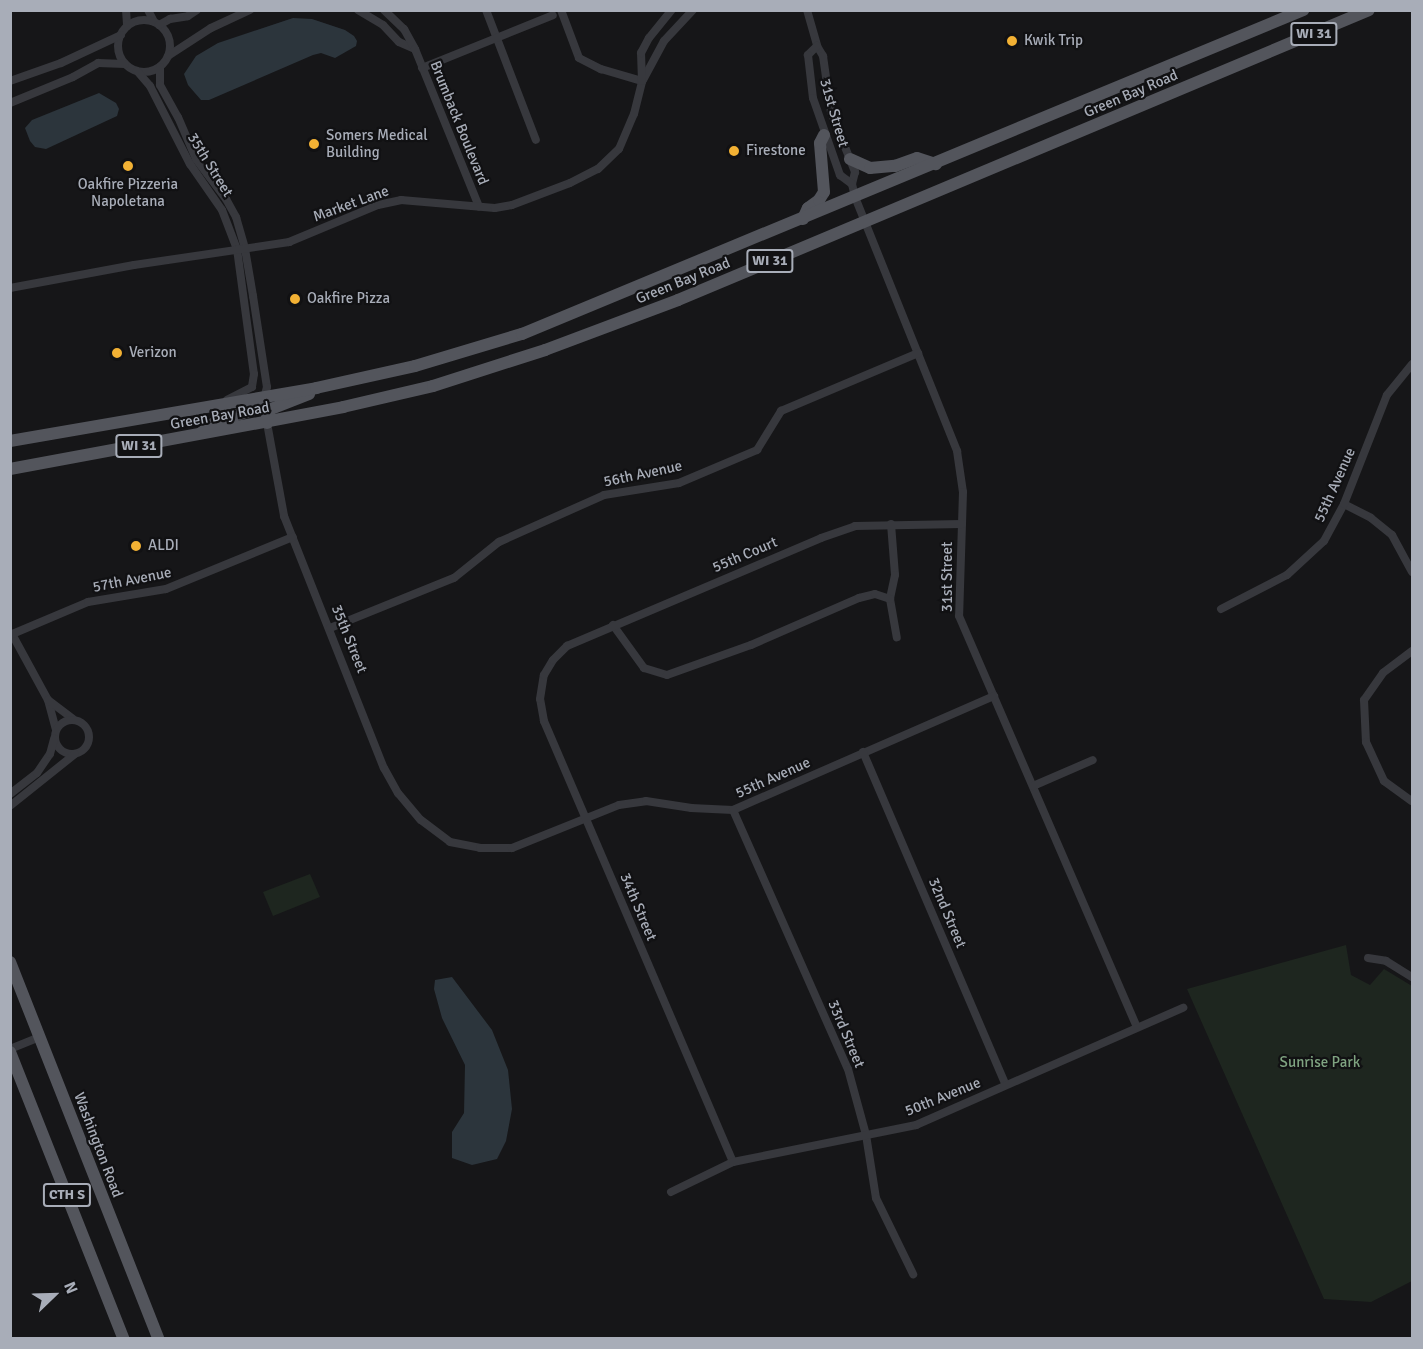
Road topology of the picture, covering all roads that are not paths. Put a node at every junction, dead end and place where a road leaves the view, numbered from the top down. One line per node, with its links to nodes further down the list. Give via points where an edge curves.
1 (126, 10): 16 (street)
2 (148, 10): 15 (street)
3 (197, 10): 15 (street)
4 (250, 10): 21 (street, via 211,28)
5 (358, 10): 20 (street, Brumback Boulevard, via 383,25 399,42)
6 (384, 10): 20 (street, Brumback Boulevard, via 404,29)
7 (486, 10): 18 (street)
8 (561, 10): 27 (street, via 579,58)
9 (672, 10): 27 (street, Market Lane, via 641,53)
10 (693, 10): 27 (street, Market Lane, via 664,41)
11 (807, 10): 19 (street, 31st Street)
12 (1303, 10): 32 (main road, Green Bay Road / WI 31)
13 (1370, 10): 37 (main road, Green Bay Road / WI 31)
14 (553, 15): 18 (street)
15 (157, 23): 16 (street, via 140,20); 21 (street, via 169,39)
16 (127, 26): 17 (street)
17 (121, 34): 22 (street, via 119,50); 26 (street, via 61,63)
18 (496, 37): 24 (street); 30 (street)
19 (817, 45): 29 (street, 31st Street, via 808,55 813,98); 31 (street, 31st Street, via 823,56 831,112)
20 (415, 48): 24 (street, Brumback Boulevard)
21 (168, 56): 23 (street)
22 (125, 64): 25 (street); 28 (street, via 98,63)
23 (160, 67): 25 (street); 38 (street, 35th Street, via 160,85 196,159 236,217)
24 (422, 68): 35 (street, Brumback Boulevard)
25 (137, 71): 38 (street, 35th Street, via 150,86 190,164 222,210)
26 (10, 81)
27 (642, 81): 35 (street, Market Lane, via 619,149 598,169 512,205)
28 (10, 103)
29 (824, 135): 33 (street, 31st Street, via 840,176); 36 (main road, via 820,143 824,192)
30 (536, 140)
31 (850, 159): 32 (main road, via 870,168 895,166 917,158); 33 (street, 31st Street, via 855,172)
32 (936, 164): 34 (main road, Green Bay Road / WI 31)
33 (852, 184): 34 (street, 31st Street)
34 (855, 197): 36 (main road, Green Bay Road / WI 31); 37 (street, 31st Street)
35 (479, 207): 38 (street, Market Lane, via 401,200 378,205 289,242)
36 (803, 219): 42 (main road, Green Bay Road / WI 31, via 522,334 415,366)
37 (864, 221): 40 (street, 31st Street); 45 (main road, Green Bay Road / WI 31, via 678,300 545,350 433,386)
38 (241, 249): 39 (street, Market Lane); 43 (street, 35th Street, via 267,387); 44 (street, 35th Street, via 254,374 252,387)
39 (10, 288)
40 (918, 353): 51 (street, 31st Street, via 957,451 963,492); 57 (street, 56th Avenue, via 781,411 757,450 679,483 604,495 499,542 454,578)
41 (1413, 364): 49 (street, 55th Avenue, via 1386,395)
42 (316, 388): 43 (main road, Green Bay Road / WI 31); 45 (main road, via 300,399 271,409)
43 (264, 398): 44 (main road, Green Bay Road / WI 31); 46 (main road, via 252,410 215,422)
44 (220, 404): 47 (main road, Green Bay Road / WI 31)
45 (267, 423): 46 (main road, Green Bay Road / WI 31); 52 (street, 35th Street, via 284,516)
46 (200, 434): 48 (main road, Green Bay Road / WI 31)
47 (10, 441)
48 (10, 469)
49 (1344, 504): 53 (street, via 1392,535); 55 (street, 55th Avenue, via 1324,541 1287,575)
50 (891, 524): 51 (street, 55th Court); 54 (street, via 895,575); 56 (street, 55th Court, via 855,526 821,538)
51 (962, 524): 62 (street, 31st Street, via 960,616)
52 (293, 537): 57 (street, 35th Street); 58 (street, 57th Avenue, via 166,589 88,602)
53 (1413, 572)
54 (890, 599): 56 (street, via 875,594 859,598 751,645 667,675 644,668); 59 (street)
55 (1221, 609)
56 (613, 625): 61 (street, 55th Court, via 567,646)
57 (330, 628): 76 (street, 35th Street, via 384,768 398,793 421,820)
58 (11, 634): 63 (street)
59 (897, 637)
60 (1413, 651): 72 (street, via 1383,673 1364,700 1366,742 1384,781)
61 (553, 660): 75 (street, 34th Street, via 544,675 540,699 544,721)
62 (994, 696): 67 (street, 55th Avenue); 70 (street, 31st Street)
63 (48, 700): 64 (street); 65 (street)
64 (73, 719): 65 (street); 68 (street, via 83,723 88,732 85,747)
65 (56, 729): 66 (street)
66 (54, 738): 68 (street, via 62,751); 71 (street, via 45,762 30,781)
67 (863, 752): 74 (street, 55th Avenue); 84 (street, 32nd Street)
68 (76, 753): 73 (street)
69 (1093, 760): 70 (street)
70 (1033, 786): 81 (street, 31st Street)
71 (10, 794)
72 (1413, 801)
73 (10, 806)
74 (733, 810): 75 (street, 55th Avenue, via 646,801 619,805); 85 (street, 33rd Street, via 848,1069)
75 (586, 819): 76 (street, 55th Avenue, via 512,848 480,848); 86 (street, 34th Street)
76 (450, 842)
77 (1368, 958): 79 (street, via 1386,961)
78 (10, 962): 82 (main road, Washington Road / CTH S)
79 (1413, 977)
80 (1183, 1008): 81 (street, 50th Avenue)
81 (1136, 1026): 84 (street, 50th Avenue)
82 (40, 1037): 83 (street); 90 (main road, Washington Road / CTH S)
83 (10, 1050): 89 (main road, CTH S)
84 (1006, 1085): 85 (street, 50th Avenue, via 916,1125)
85 (866, 1135): 86 (street, 50th Avenue); 88 (street, 33rd Street, via 876,1198)
86 (733, 1162): 87 (street, 50th Avenue)
87 (670, 1192)
88 (913, 1274)
89 (123, 1338)
90 (158, 1338)

